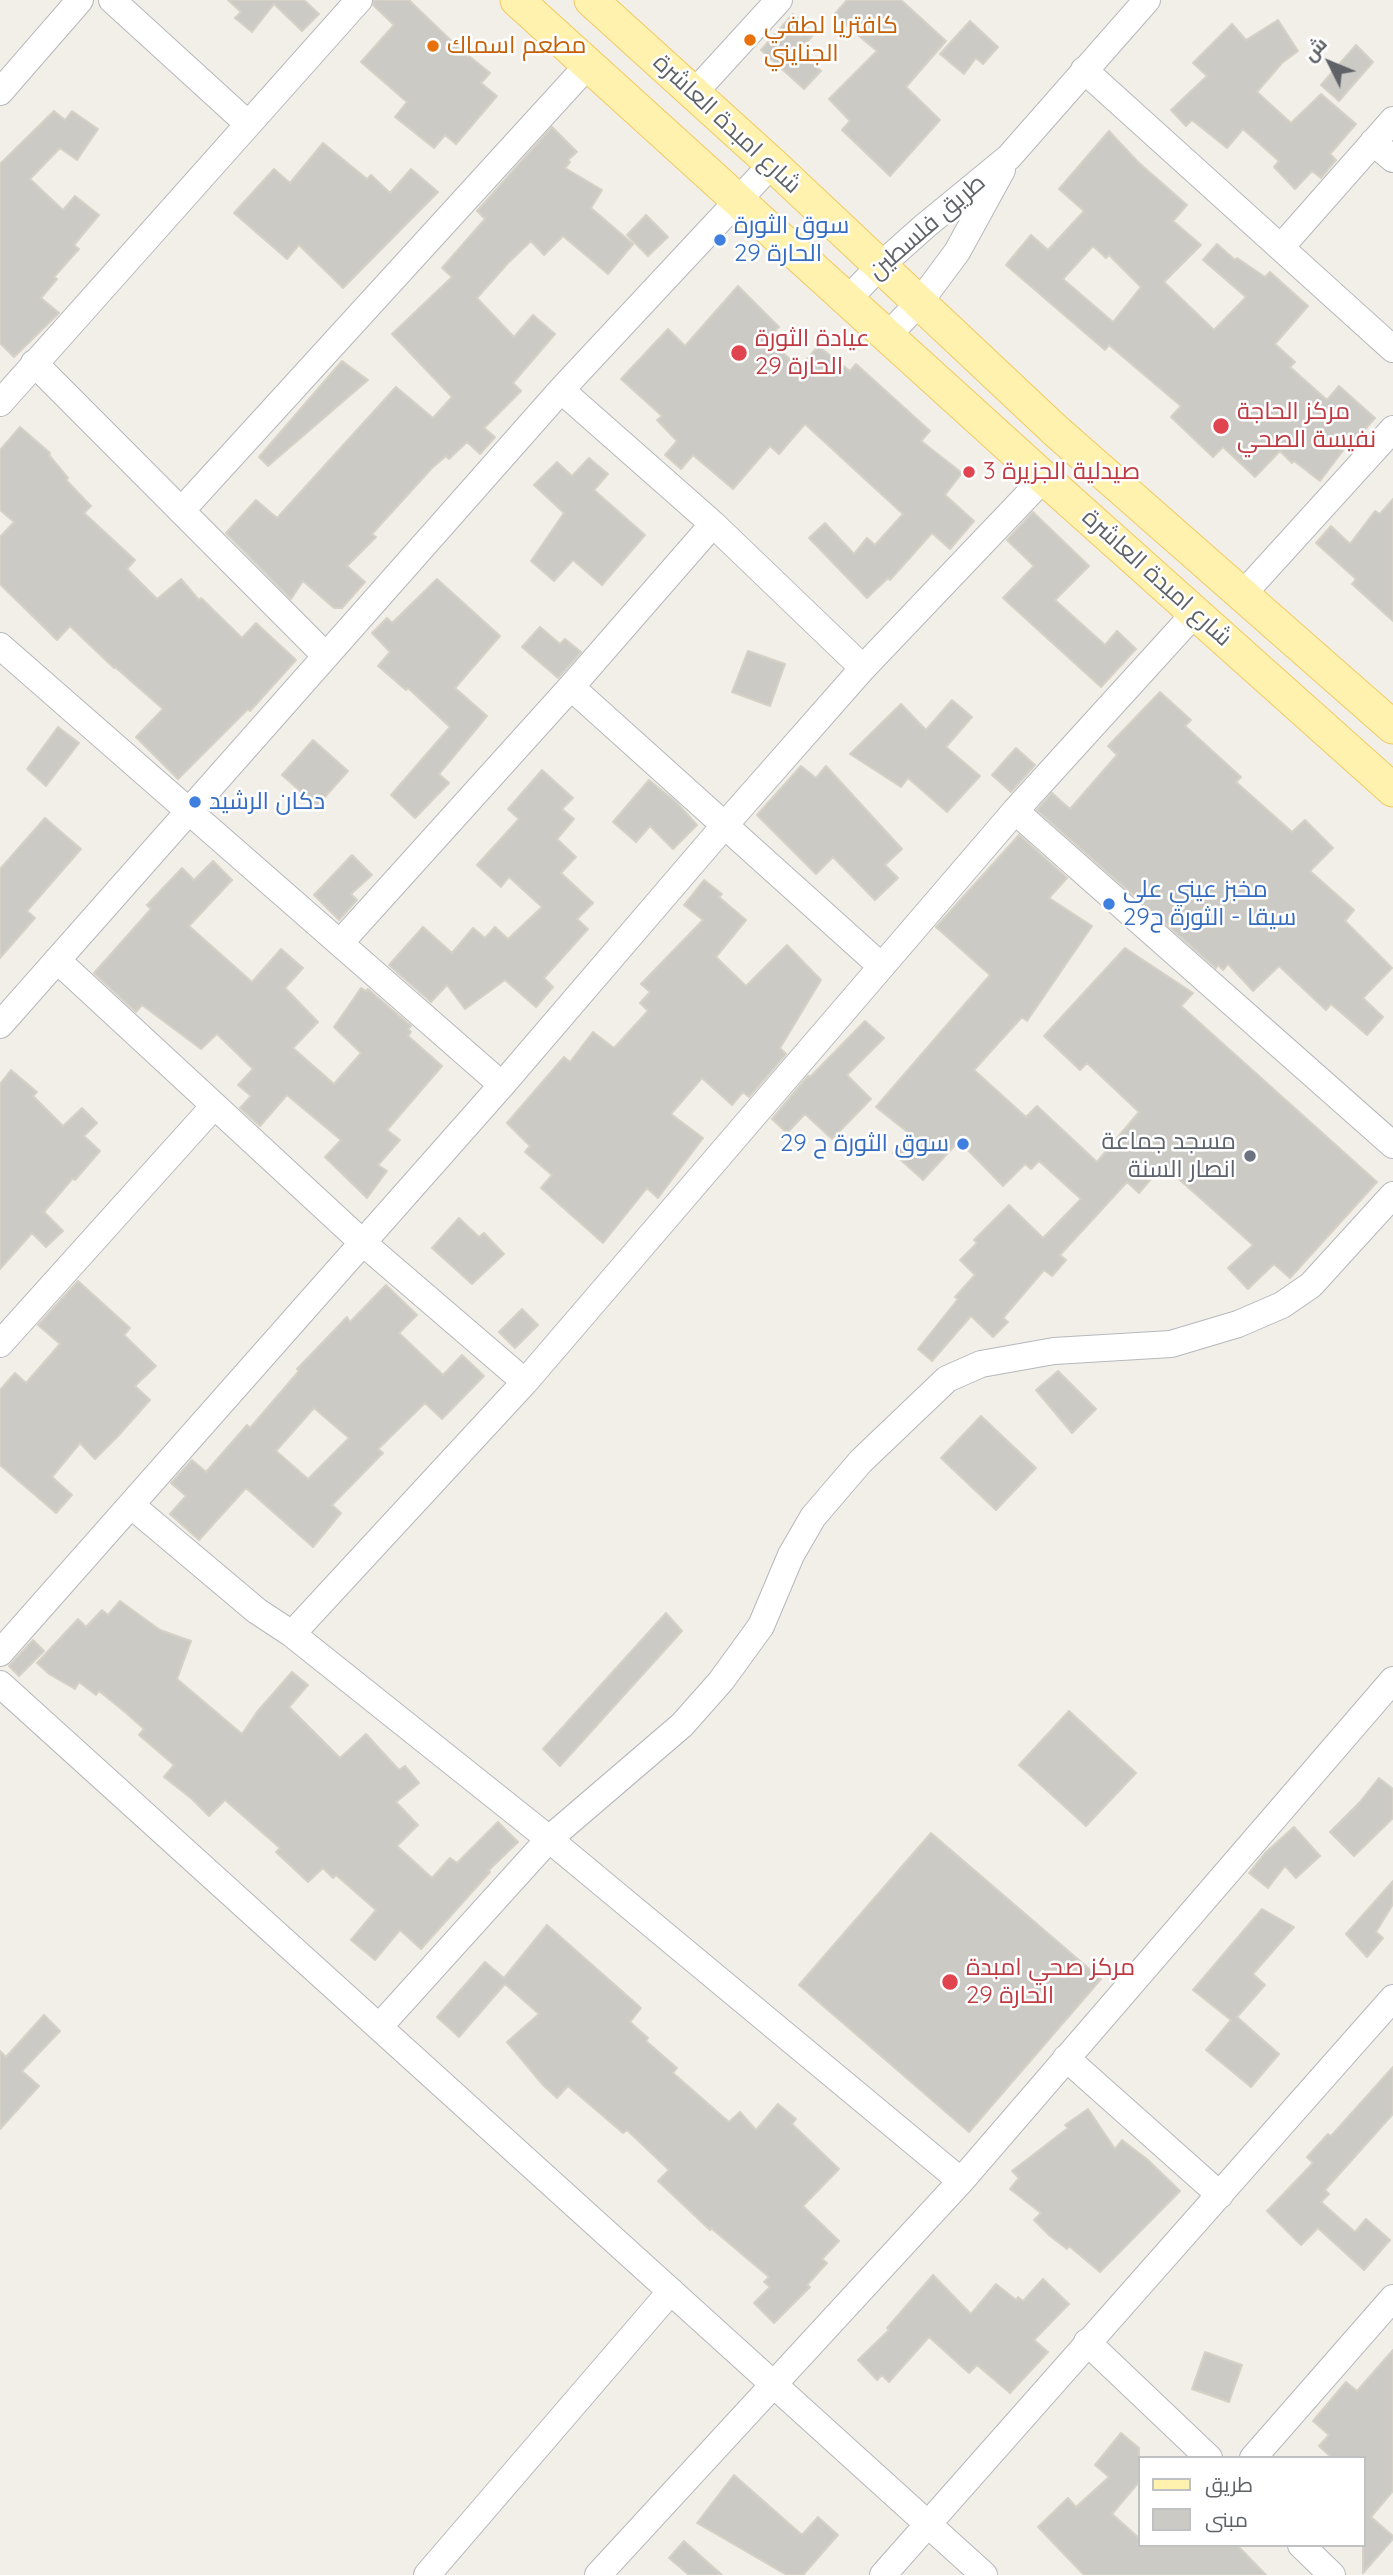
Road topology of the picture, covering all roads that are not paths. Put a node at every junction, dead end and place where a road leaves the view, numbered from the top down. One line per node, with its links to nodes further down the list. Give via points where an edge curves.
1 (80, 0): 10 (street)
2 (112, 0): 13 (street)
3 (359, 0): 13 (street)
4 (517, 0): 8 (main road, شارع امبدة العاشرة)
5 (591, 0): 11 (main road, شارع امبدة العاشرة)
6 (779, 0): 11 (street)
7 (1147, 0): 9 (street, طريق فلسطين)
8 (588, 65): 17 (main road, شارع امبدة العاشرة); 29 (street)
9 (1084, 70): 15 (street, طريق فلسطين); 18 (street)
10 (0, 92)
11 (694, 93): 16 (main road, شارع امبدة العاشرة)
12 (1393, 120): 14 (street)
13 (248, 124): 24 (street)
14 (1383, 151): 18 (street)
15 (1009, 157): 19 (street, طريق فلسطين); 21 (street, طريق فلسطين, via 957,252)
16 (772, 164): 17 (street); 19 (main road, شارع امبدة العاشرة)
17 (738, 202): 20 (main road, شارع امبدة العاشرة); 26 (street)
18 (1282, 246): 23 (street)
19 (880, 266): 20 (street, طريق فلسطين); 21 (main road, شارع امبدة العاشرة)
20 (847, 300): 22 (main road, شارع امبدة العاشرة)
21 (919, 303): 22 (street, طريق فلسطين); 31 (main road, شارع امبدة العاشرة, via 1056,431)
22 (887, 336): 28 (main road, شارع امبدة العاشرة)
23 (1393, 349)
24 (34, 363): 25 (street); 29 (street)
25 (4, 390)
26 (561, 390): 30 (street); 34 (street)
27 (1393, 429): 31 (street)
28 (1044, 478): 32 (main road, شارع امبدة العاشرة); 35 (street)
29 (181, 511): 34 (street)
30 (713, 524): 35 (street); 36 (street)
31 (1243, 594): 37 (main road, شارع امبدة العاشرة)
32 (1195, 613): 38 (main road, شارع امبدة العاشرة); 40 (street)
33 (0, 646): 39 (street)
34 (326, 656): 39 (street)
35 (863, 668): 41 (street)
36 (571, 687): 41 (street); 42 (street)
37 (1393, 726)
38 (1393, 790)
39 (190, 811): 42 (street); 43 (street)
40 (1015, 811): 44 (street); 48 (street)
41 (724, 826): 44 (street); 46 (street)
42 (340, 943): 46 (street)
43 (57, 960): 45 (street); 47 (street)
44 (881, 966): 52 (street)
45 (0, 1025)
46 (502, 1085): 50 (street)
47 (214, 1106): 50 (street); 51 (street)
48 (1393, 1145)
49 (1393, 1195): 58 (street, via 1311,1285 1282,1305 1238,1324 1171,1344 1054,1351 981,1364 947,1379 861,1461 813,1517 761,1626 721,1681 681,1725)
50 (362, 1242): 52 (street); 53 (street)
51 (0, 1344)
52 (525, 1382): 54 (street)
53 (131, 1505): 54 (street, via 257,1611); 55 (street)
54 (292, 1634): 58 (street)
55 (0, 1653)
56 (1393, 1681): 61 (street)
57 (0, 1684): 60 (street)
58 (549, 1839): 60 (street); 62 (street)
59 (1393, 1998): 63 (street)
60 (379, 2027): 64 (street)
61 (1066, 2058): 62 (street); 63 (street)
62 (961, 2181): 67 (street)
63 (1220, 2195): 66 (street)
64 (671, 2291): 67 (street); 72 (street)
65 (1393, 2298): 69 (street)
66 (1087, 2343): 68 (street); 70 (street)
67 (774, 2384): 70 (street); 73 (street)
68 (1207, 2456)
69 (1255, 2456)
70 (929, 2525): 74 (street); 75 (street)
71 (1303, 2547): 76 (street)
72 (427, 2575)
73 (598, 2575)
74 (883, 2575)
75 (984, 2575)
76 (1332, 2575)

